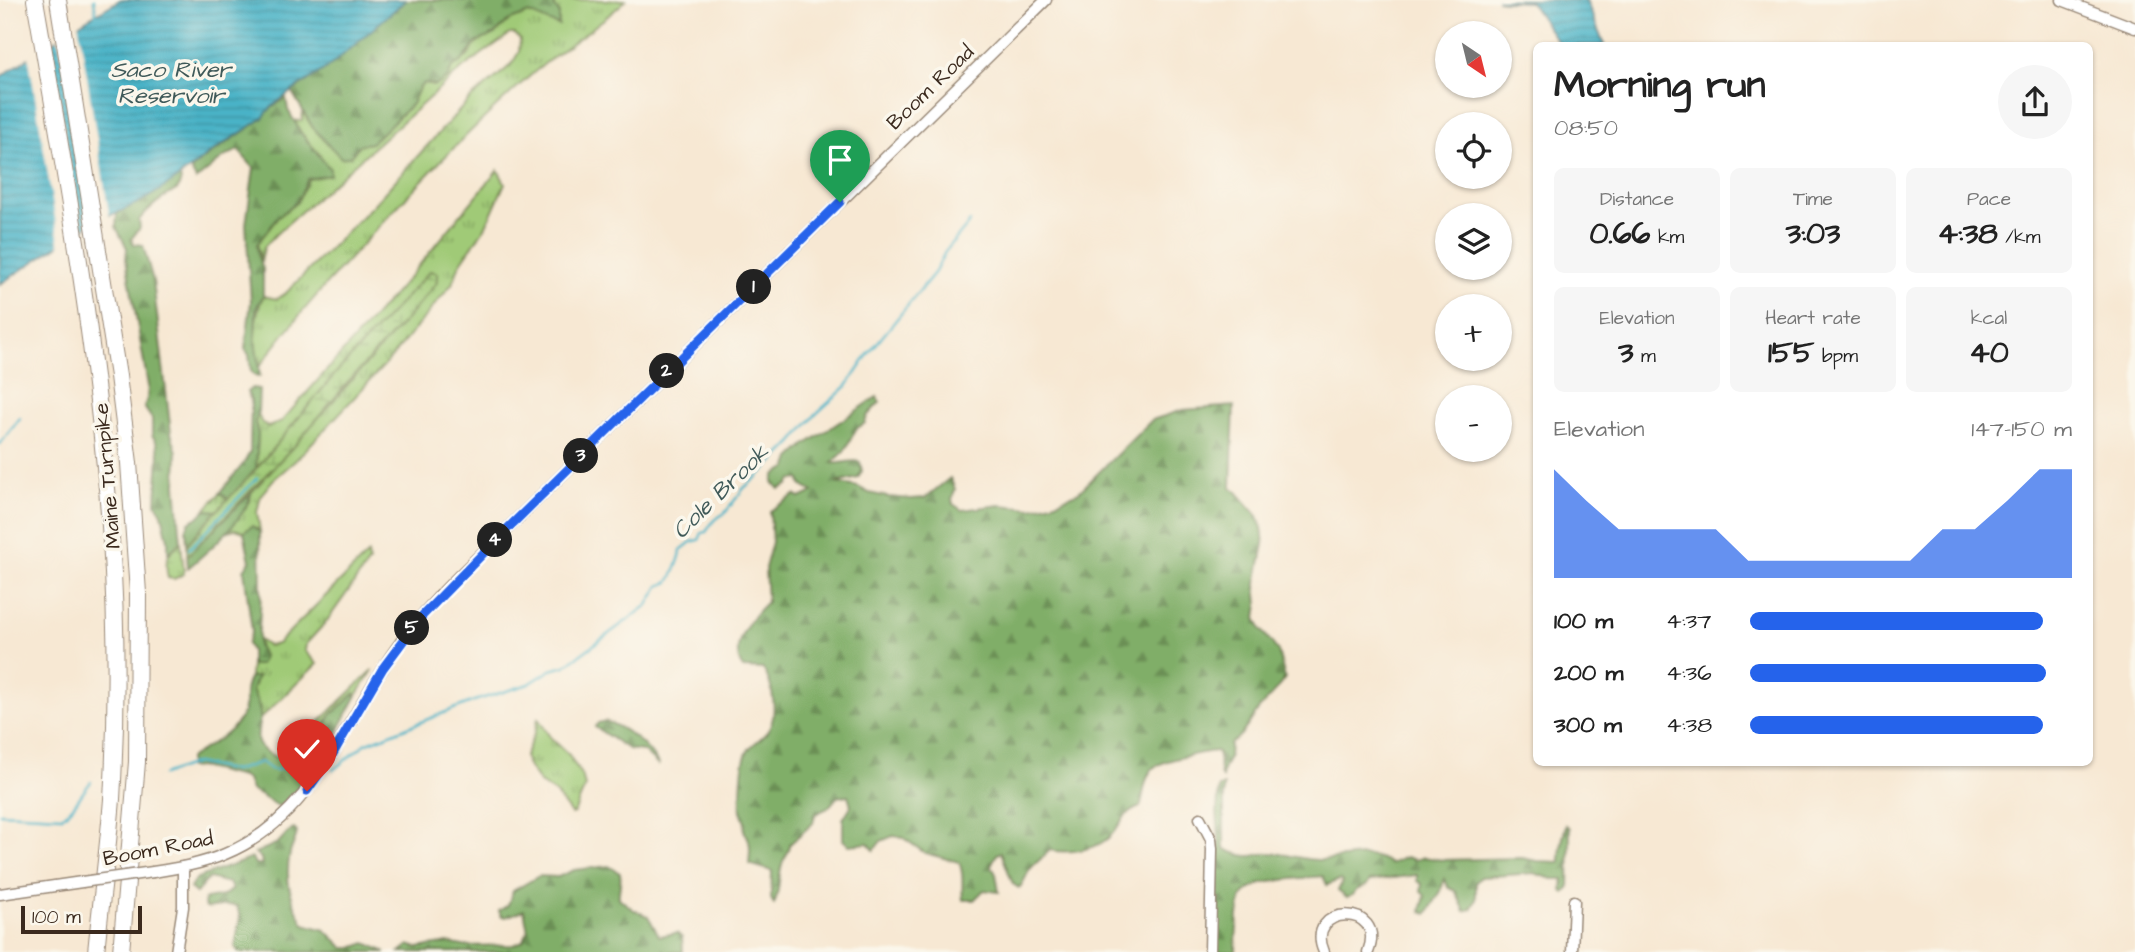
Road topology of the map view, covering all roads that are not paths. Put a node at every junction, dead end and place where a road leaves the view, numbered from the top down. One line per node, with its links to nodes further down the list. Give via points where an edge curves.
1 (35, 0): 10 (highway, Maine Turnpike, via 77,256 111,539 115,627 112,799)
2 (58, 0): 11 (highway, Maine Turnpike, via 129,463 138,593 137,762)
3 (1046, 0): 7 (street, Boom Road, via 421,617 383,668 325,766 283,817 235,850)
4 (2062, 0): 5 (street)
5 (2135, 28)
6 (1200, 818): 13 (street, via 1212,849)
7 (183, 867): 8 (street, Boom Road, bridge); 12 (street)
8 (0, 894)
9 (1574, 901): 16 (street)
10 (96, 952)
11 (121, 952)
12 (176, 952)
13 (1210, 952)
14 (1324, 952): 15 (street, via 1320,941 1325,925 1348,914 1368,927)
15 (1368, 952)
16 (1572, 952)

